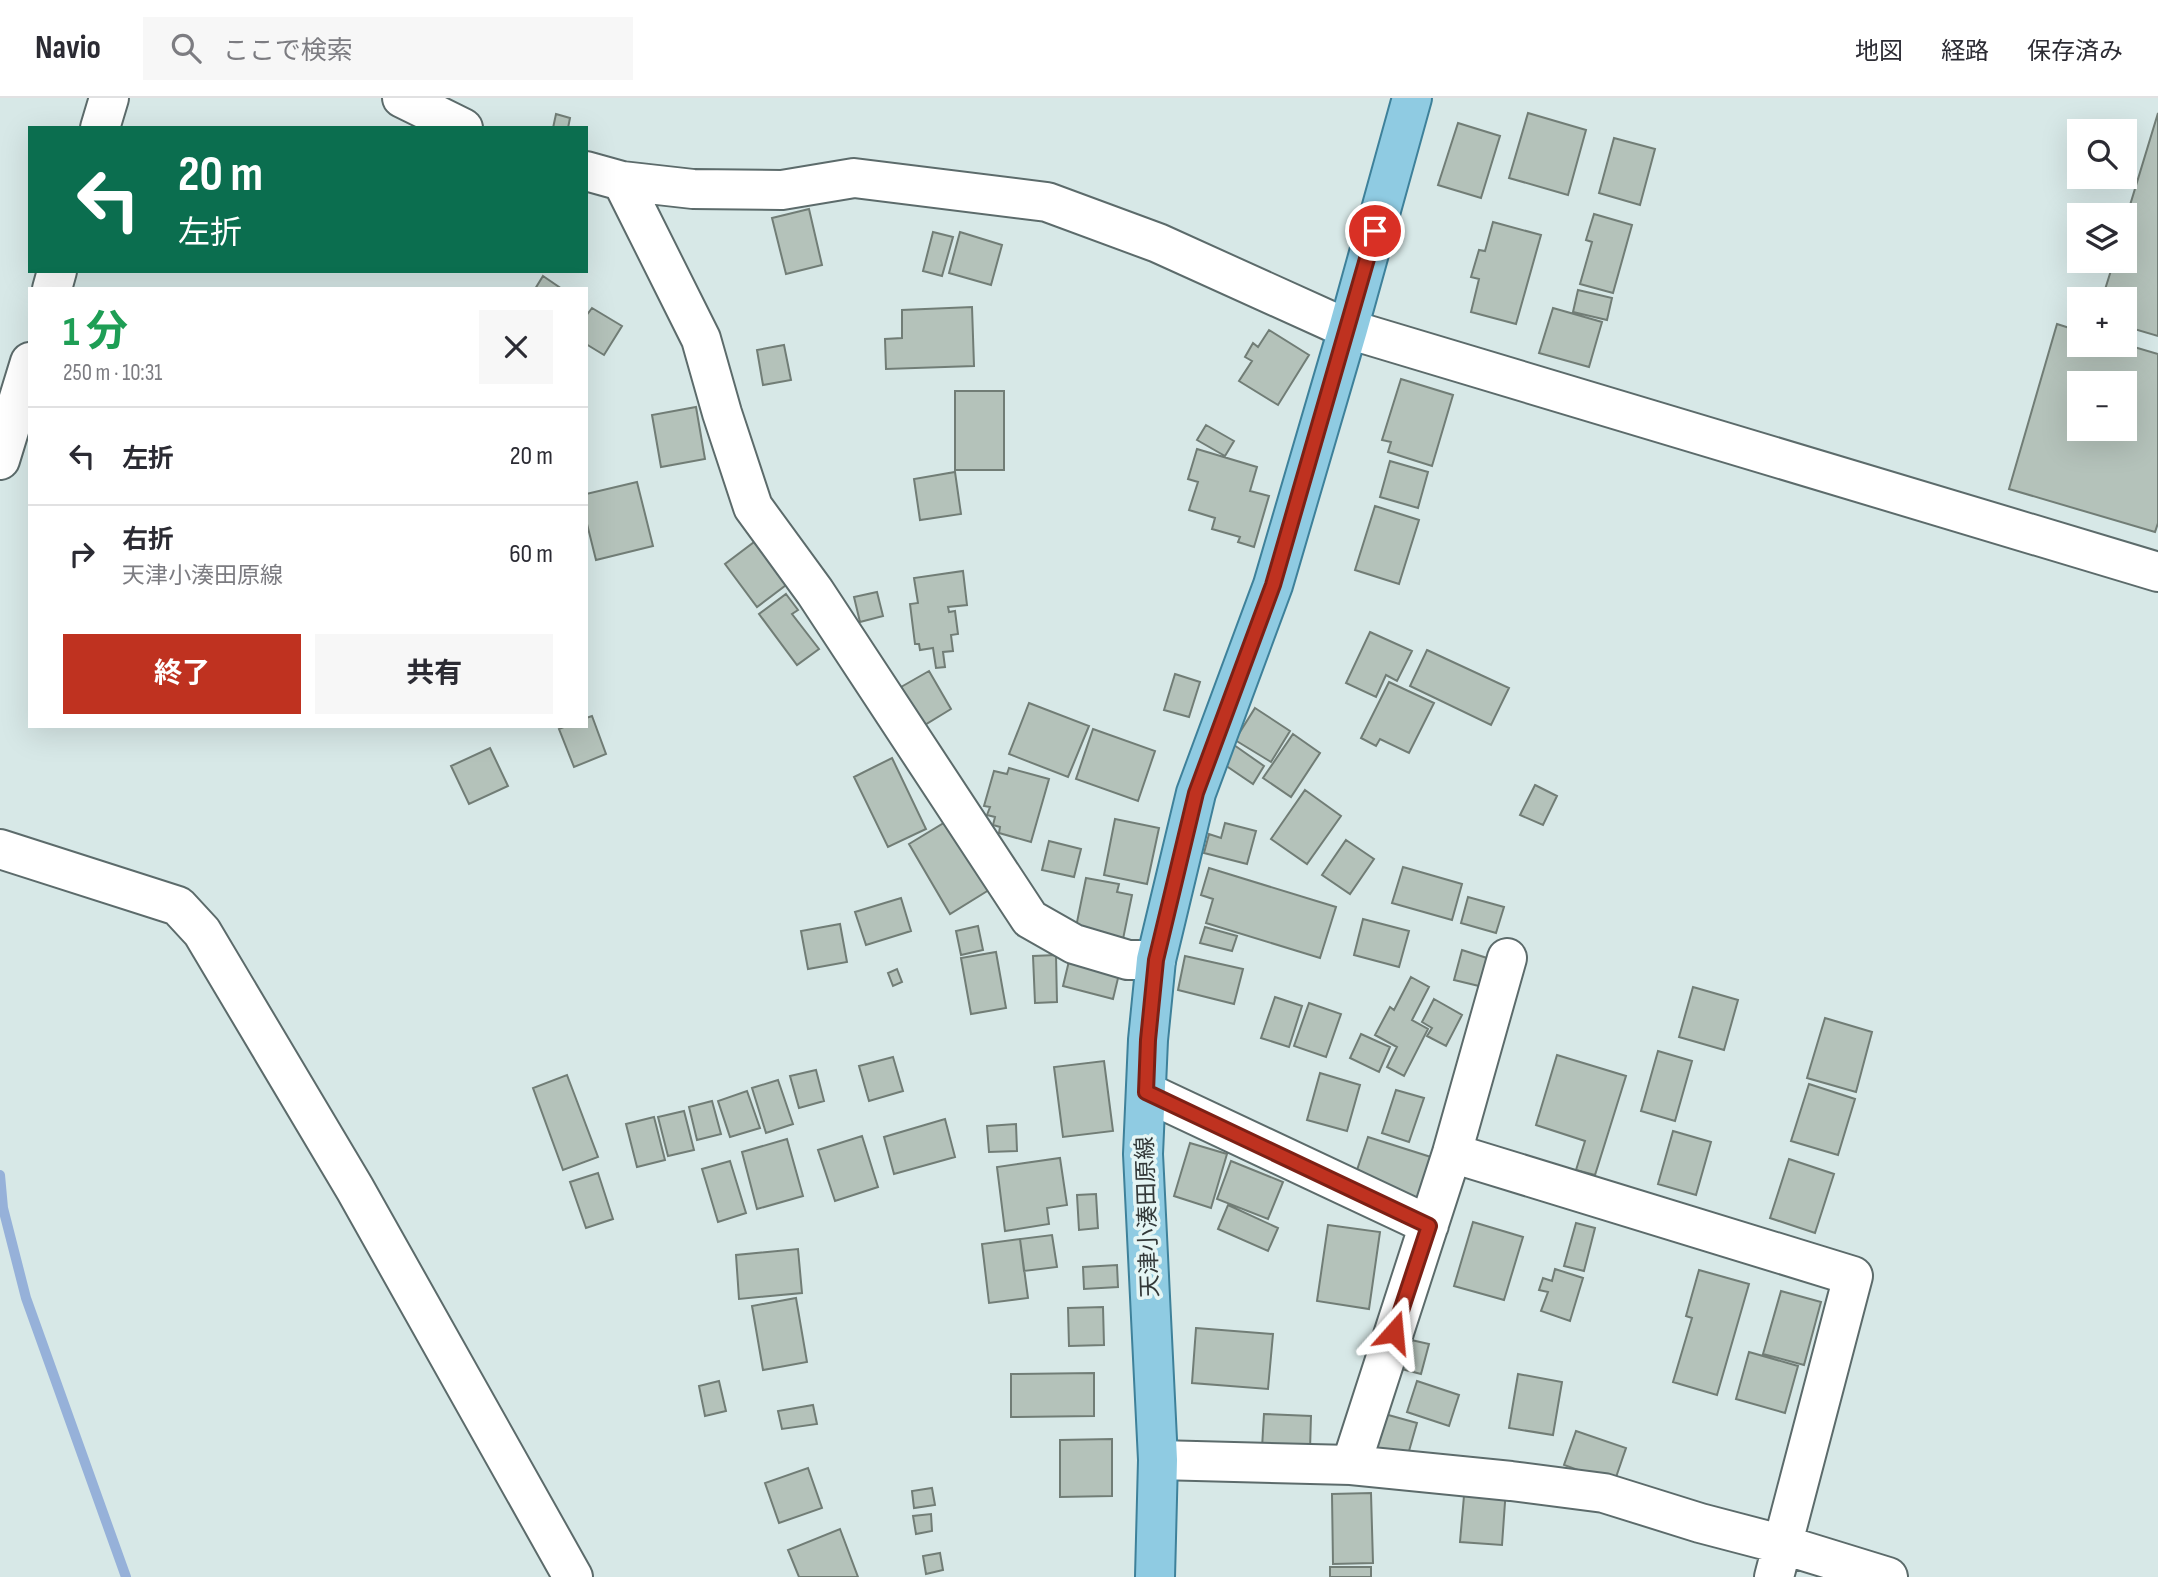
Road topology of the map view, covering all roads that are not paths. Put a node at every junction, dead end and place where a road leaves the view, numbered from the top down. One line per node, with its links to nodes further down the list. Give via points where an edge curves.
1 (109, 98): 4 (street)
2 (402, 98): 5 (street)
3 (1412, 98): 7 (main road, 天津小湊田原線)
4 (101, 126)
5 (459, 126)
6 (604, 176): 7 (street, via 692,189 782,190 854,178 1047,202 1158,243); 13 (street, via 701,339 753,507 815,592 1030,919 1073,944 1128,960)
7 (1348, 330): 10 (street); 13 (main road, 天津小湊田原線, via 1273,585 1196,793)
8 (28, 369): 9 (street)
9 (0, 460)
10 (2158, 572)
11 (0, 849): 20 (street, via 178,906 202,932 355,1189)
12 (1507, 958): 15 (street)
13 (1156, 960): 14 (main road, 天津小湊田原線)
14 (1146, 1092): 16 (street); 17 (main road, 天津小湊田原線, via 1143,1154)
15 (1452, 1153): 16 (street); 19 (street, via 1853,1276)
16 (1429, 1226): 18 (street)
17 (1158, 1460): 18 (street); 21 (main road, 天津小湊田原線)
18 (1351, 1465): 19 (street, via 1604,1493 1700,1524)
19 (1779, 1561): 22 (street)
20 (573, 1577)
21 (1155, 1577)
22 (1888, 1577)

